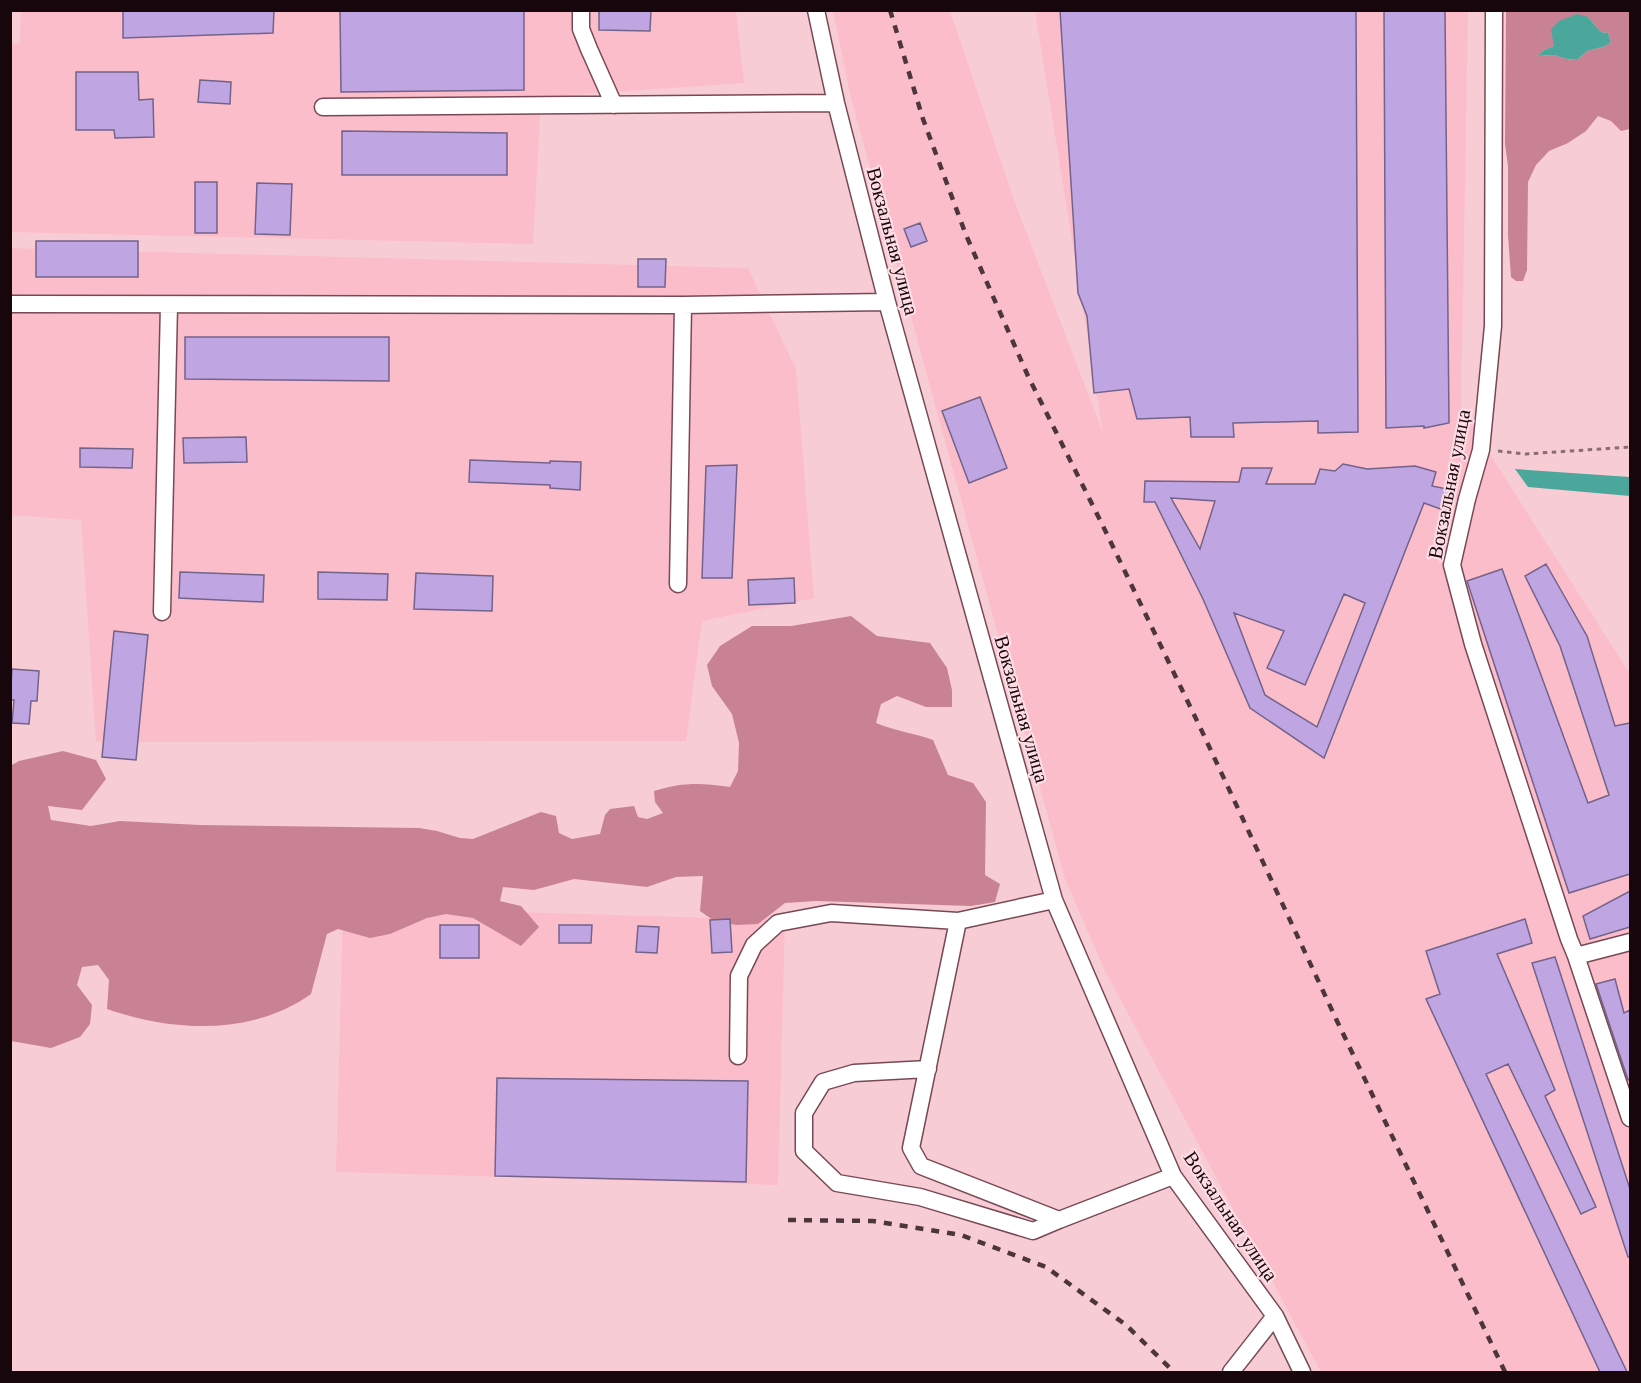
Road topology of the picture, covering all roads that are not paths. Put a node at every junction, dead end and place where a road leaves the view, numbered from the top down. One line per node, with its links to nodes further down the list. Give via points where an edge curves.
1 (581, 10): 5 (street, via 581,29)
2 (816, 10): 4 (street, Вокзальная улица)
3 (1494, 10): 16 (street, Вокзальная улица, via 1493,326 1481,450 1452,565 1473,644)
4 (836, 103): 5 (street); 7 (street, Вокзальная улица)
5 (614, 105): 6 (street)
6 (323, 107)
7 (887, 302): 10 (street); 13 (street, Вокзальная улица)
8 (10, 304): 9 (street)
9 (169, 304): 10 (street); 12 (street)
10 (683, 305): 11 (street)
11 (678, 584)
12 (162, 612)
13 (1054, 900): 14 (street); 20 (street, Вокзальная улица)
14 (958, 921): 17 (street, via 831,913 778,923 754,945 739,976); 18 (street)
15 (1630, 942): 16 (street)
16 (1576, 956): 19 (street, Вокзальная улица)
17 (738, 1056)
18 (928, 1069): 21 (street, via 911,1148 921,1166); 21 (street, via 854,1073 823,1082 804,1113 804,1151 837,1183 920,1197 1033,1231)
19 (1630, 1118)
20 (1173, 1176): 21 (street); 22 (street, Вокзальная улица)
21 (1059, 1220)
22 (1275, 1316): 23 (street); 24 (street, Вокзальная улица)
23 (1231, 1372)
24 (1302, 1372)

